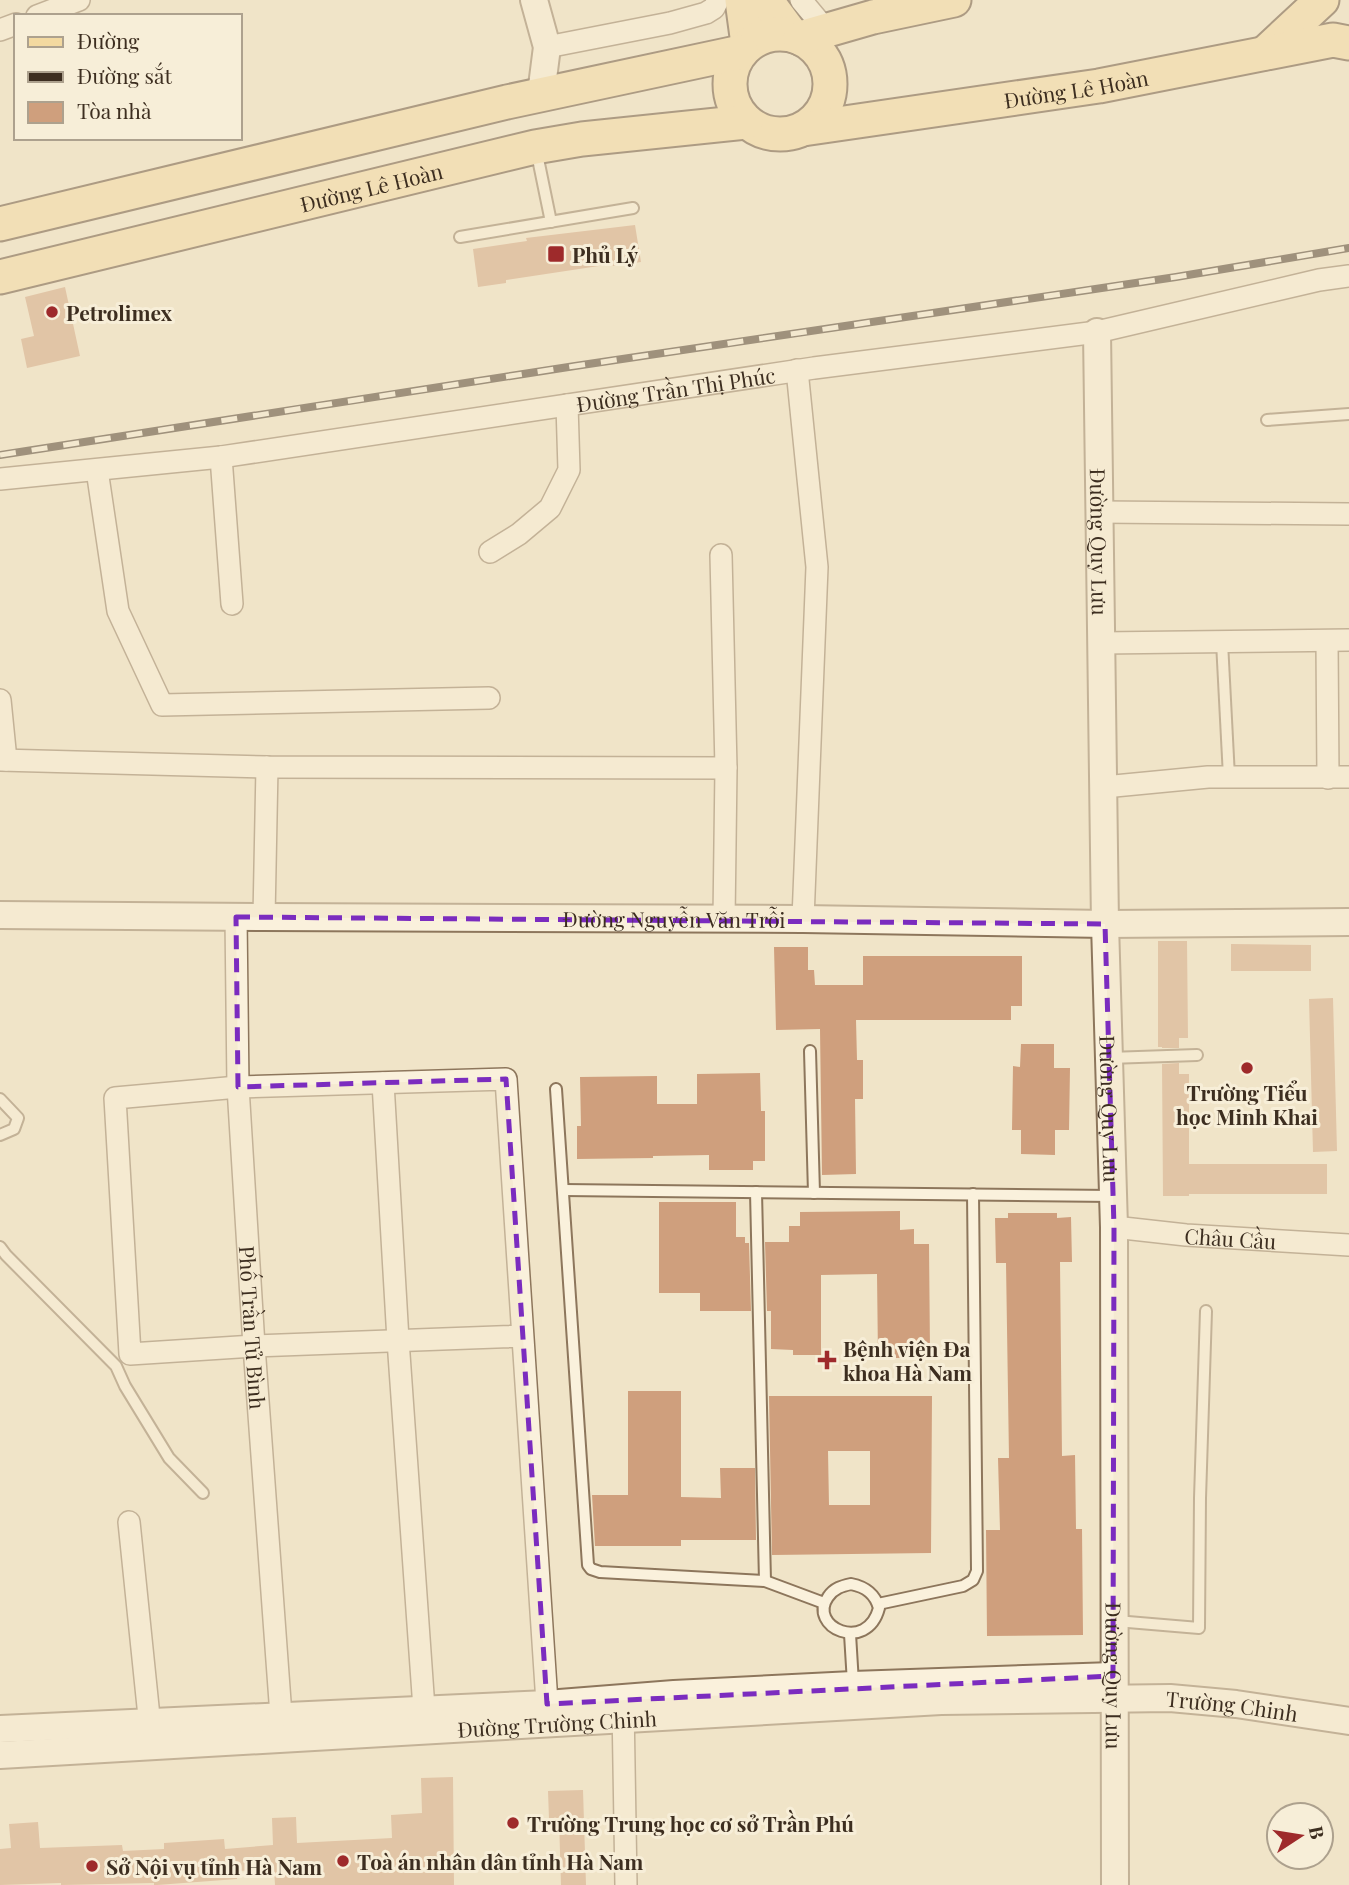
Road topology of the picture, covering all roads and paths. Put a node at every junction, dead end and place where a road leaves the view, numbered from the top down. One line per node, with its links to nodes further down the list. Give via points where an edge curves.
1 (79, 0): 9 (street)
2 (534, 0): 12 (street)
3 (718, 0): 12 (street, via 706,13 670,23)
4 (742, 0): 13 (main road)
5 (766, 0): 10 (main road)
6 (801, 0): 10 (street)
7 (936, 2): 10 (main road)
8 (1309, 5): 11 (main road); 14 (main road)
9 (42, 14)
10 (806, 34): 13 (main road, via 764,36); 18 (main road, via 824,59 830,90 816,120)
11 (1341, 42): 14 (main road, Đường Lê Hoàn)
12 (547, 47): 15 (street)
13 (745, 48): 15 (main road); 17 (main road, via 729,80 730,96)
14 (1265, 53): 18 (main road, Đường Lê Hoàn, via 1099,86)
15 (541, 94): 16 (main road)
16 (507, 102): 19 (main road); 21 (main road)
17 (746, 122): 18 (main road, via 773,135); 19 (main road, Đường Lê Hoàn, via 594,137)
18 (803, 129)
19 (527, 149): 22 (lane); 25 (main road, Đường Lê Hoàn)
20 (633, 208): 22 (lane)
21 (38, 216): 23 (main road); 25 (main road)
22 (551, 222): 24 (lane)
23 (0, 224)
24 (460, 237)
25 (47, 266): 27 (main road, Đường Lê Hoàn)
26 (1349, 276): 28 (street, Đường Trần Thị Phúc)
27 (0, 277)
28 (1097, 332): 29 (street, Đường Trần Thị Phúc); 36 (street, Đường Quy Lưu)
29 (797, 370): 30 (street, Đường Trần Thị Phúc); 58 (street, via 817,568)
30 (567, 405): 33 (street, Đường Trần Thị Phúc); 38 (street, via 569,470 560,489 550,508)
31 (1349, 414): 32 (lane)
32 (1267, 421)
33 (221, 457): 34 (street, Đường Trần Thị Phúc); 40 (street)
34 (97, 470): 35 (street, Đường Trần Thị Phúc); 45 (street, via 118,611 162,705)
35 (0, 480)
36 (1099, 512): 37 (street); 44 (street, Đường Quy Lưu)
37 (1349, 514)
38 (490, 552)
39 (721, 555): 49 (street)
40 (232, 604)
41 (1349, 640): 42 (street)
42 (1327, 641): 43 (street); 52 (street)
43 (1222, 642): 44 (street); 51 (lane)
44 (1101, 643): 53 (street, Đường Quy Lưu)
45 (489, 698)
46 (0, 700): 47 (street)
47 (3, 760): 48 (street)
48 (267, 767): 49 (street); 56 (street)
49 (726, 768): 57 (street)
50 (1349, 776): 52 (street)
51 (1229, 777): 52 (street); 53 (street)
52 (1328, 778)
53 (1104, 787): 60 (street, Đường Quy Lưu)
54 (0, 915): 55 (street, Đường Nguyễn Văn Trỗi)
55 (236, 917): 56 (street, Đường Nguyễn Văn Trỗi); 65 (street, Phố Trần Tử Bình)
56 (264, 918): 57 (street, Đường Nguyễn Văn Trỗi)
57 (724, 919): 58 (street, Đường Nguyễn Văn Trỗi)
58 (803, 919): 60 (street, Đường Nguyễn Văn Trỗi)
59 (1349, 922): 60 (street, Đường Nguyễn Văn Trỗi)
60 (1105, 924): 63 (street, Đường Quy Lưu)
61 (810, 1051): 71 (lane)
62 (1197, 1055): 63 (lane)
63 (1109, 1058): 73 (street, Đường Quy Lưu)
64 (383, 1083): 65 (street); 78 (street, via 506,1079); 79 (street)
65 (238, 1087): 80 (street, Phố Trần Tử Bình); 81 (street, via 115,1098)
66 (556, 1089): 69 (lane)
67 (0, 1099): 68 (lane, via 18,1118 14,1129)
68 (0, 1135)
69 (564, 1190): 70 (lane); 84 (lane, via 588,1565 600,1572)
70 (756, 1192): 71 (lane); 84 (lane)
71 (814, 1193): 72 (lane)
72 (973, 1195): 73 (lane); 86 (lane, via 976,1571 973,1580 963,1586)
73 (1113, 1196): 74 (street, Đường Quy Lưu)
74 (1114, 1227): 75 (street, Châu Cầu); 87 (street, Đường Quy Lưu)
75 (1349, 1245)
76 (0, 1247): 81 (lane)
77 (1206, 1311): 87 (lane, via 1199,1628)
78 (522, 1336): 79 (street); 94 (street)
79 (398, 1340): 80 (street); 95 (street)
80 (254, 1346): 81 (street); 97 (street, Phố Trần Tử Bình)
81 (123, 1360): 82 (lane, via 125,1386 169,1458)
82 (203, 1493)
83 (129, 1522): 99 (street)
84 (765, 1581): 85 (lane)
85 (824, 1604): 86 (lane, via 828,1595 851,1584 868,1590); 88 (lane, via 827,1621)
86 (878, 1604): 88 (lane, via 873,1622)
87 (1113, 1621): 90 (street, Đường Quy Lưu)
88 (850, 1634): 89 (lane)
89 (853, 1685): 91 (street, Đường Trường Chinh); 92 (street, Đường Trường Chinh)
90 (1113, 1687): 91 (street, Đường Trường Chinh); 96 (street, Trường Chinh); 102 (street, Đường Quy Lưu)
91 (895, 1694): 92 (street, Đường Trường Chinh)
92 (791, 1699): 93 (street, Đường Trường Chinh)
93 (623, 1709): 94 (street, Đường Trường Chinh); 101 (street)
94 (547, 1714): 95 (street, Đường Trường Chinh)
95 (425, 1720): 97 (street, Đường Trường Chinh)
96 (1349, 1721)
97 (282, 1727): 99 (street, Đường Trường Chinh)
98 (0, 1729): 99 (street, Đường Trường Chinh)
99 (150, 1734): 100 (street, Đường Trường Chinh)
100 (0, 1755)
101 (626, 1885)
102 (1115, 1885)

